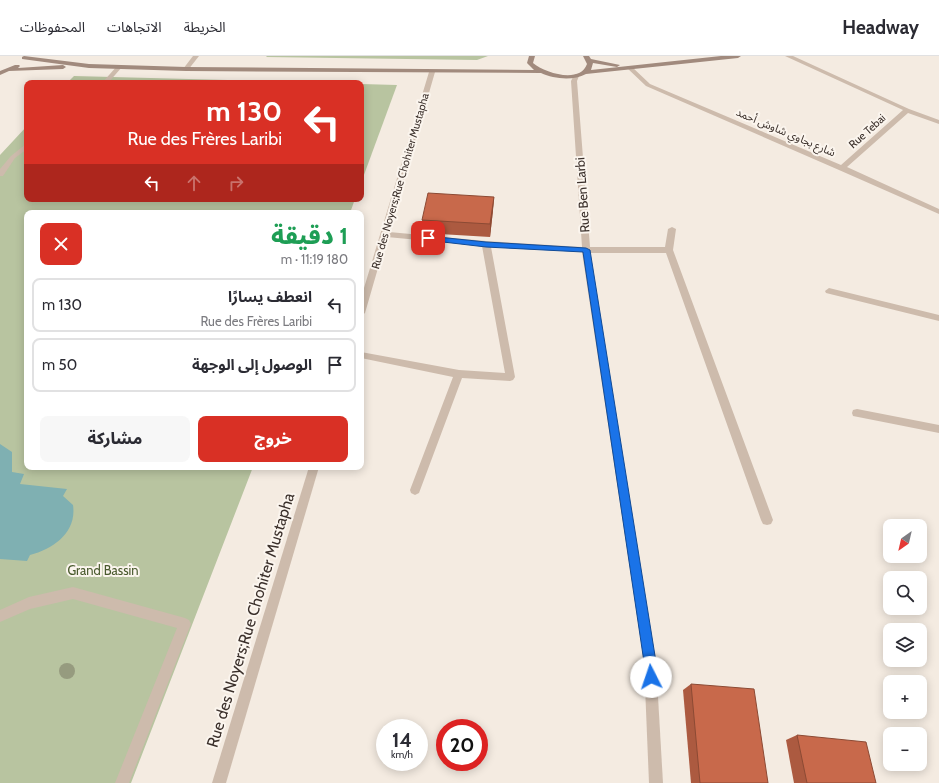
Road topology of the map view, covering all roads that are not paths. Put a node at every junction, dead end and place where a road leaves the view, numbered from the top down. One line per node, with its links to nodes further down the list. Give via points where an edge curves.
1 (196, 56): 11 (street)
2 (532, 56): 7 (main road)
3 (738, 56): 10 (main road)
4 (788, 56): 21 (street)
5 (23, 57): 8 (main road); 12 (main road, via 22,62)
6 (589, 58): 10 (main road); 15 (main road, via 591,65)
7 (530, 63): 14 (main road); 17 (main road)
8 (89, 66): 9 (main road); 12 (main road)
9 (119, 67): 11 (main road); 20 (street)
10 (628, 67): 15 (main road); 24 (street, شارع بجاوي شاوش أحمد, via 648,85)
11 (186, 69): 13 (main road)
12 (11, 70): 16 (main road)
13 (432, 72): 17 (main road); 28 (street, Rue des Noyers;Rue Chohiter Mustapha)
14 (539, 72): 17 (main road); 18 (main road)
15 (586, 72): 19 (main road)
16 (0, 73)
17 (482, 73)
18 (564, 77): 19 (street)
19 (575, 79): 30 (street, Rue Ben Larbi)
20 (108, 80)
21 (907, 110): 22 (street); 24 (street, Rue Tebai)
22 (939, 122)
23 (24, 148): 25 (street)
24 (842, 168): 26 (street, شارع بجاوي شاوش أحمد)
25 (0, 174)
26 (939, 212)
27 (672, 229): 31 (street)
28 (385, 234): 29 (street); 33 (street, Rue des Noyers;Rue Chohiter Mustapha)
29 (486, 244): 30 (street); 36 (street, via 510,376)
30 (586, 250): 31 (street); 45 (street, Rue Ben Larbi, via 650,662)
31 (669, 250): 41 (street)
32 (829, 291): 34 (street)
33 (364, 303)
34 (939, 318)
35 (364, 356): 36 (street)
36 (459, 374): 40 (street)
37 (857, 413): 38 (street)
38 (939, 429)
39 (313, 470): 44 (street, Rue des Noyers;Rue Chohiter Mustapha)
40 (415, 490)
41 (767, 520)
42 (0, 616): 43 (street, via 29,604 73,593 185,624)
43 (122, 783)
44 (218, 783)
45 (656, 783)

